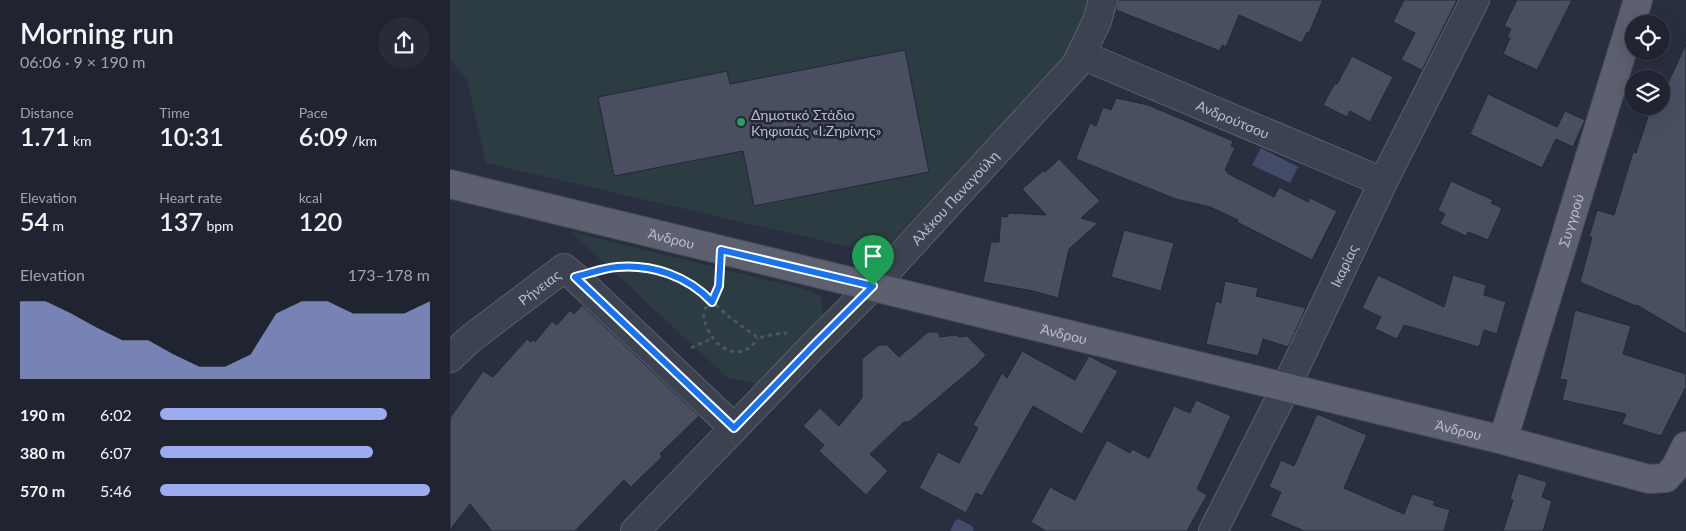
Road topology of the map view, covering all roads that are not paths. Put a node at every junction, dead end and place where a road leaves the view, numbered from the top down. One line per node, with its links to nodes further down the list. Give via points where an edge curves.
1 (1103, 0): 4 (street, Αλέκου Παναγούλη)
2 (1475, 0): 5 (street, Ικαρίας)
3 (1638, 0): 11 (main road, Συγγρού)
4 (1082, 54): 5 (street, Ανδρούτσου); 7 (street, Αλέκου Παναγούλη, via 1076,65)
5 (1383, 182): 9 (street, Ικαρίας)
6 (450, 184): 7 (main road, Άνδρου)
7 (873, 286): 9 (main road, Άνδρου); 10 (street, Αλέκου Παναγούλη)
8 (450, 358): 10 (street, Ρήνειας, via 470,339 564,268)
9 (1286, 386): 11 (main road, Άνδρου); 14 (street, Ικαρίας)
10 (734, 428): 13 (street, Αλέκου Παναγούλη)
11 (1503, 440): 12 (main road, Άνδρου, via 1649,479 1666,478)
12 (1681, 457)
13 (635, 531)
14 (1213, 531)

